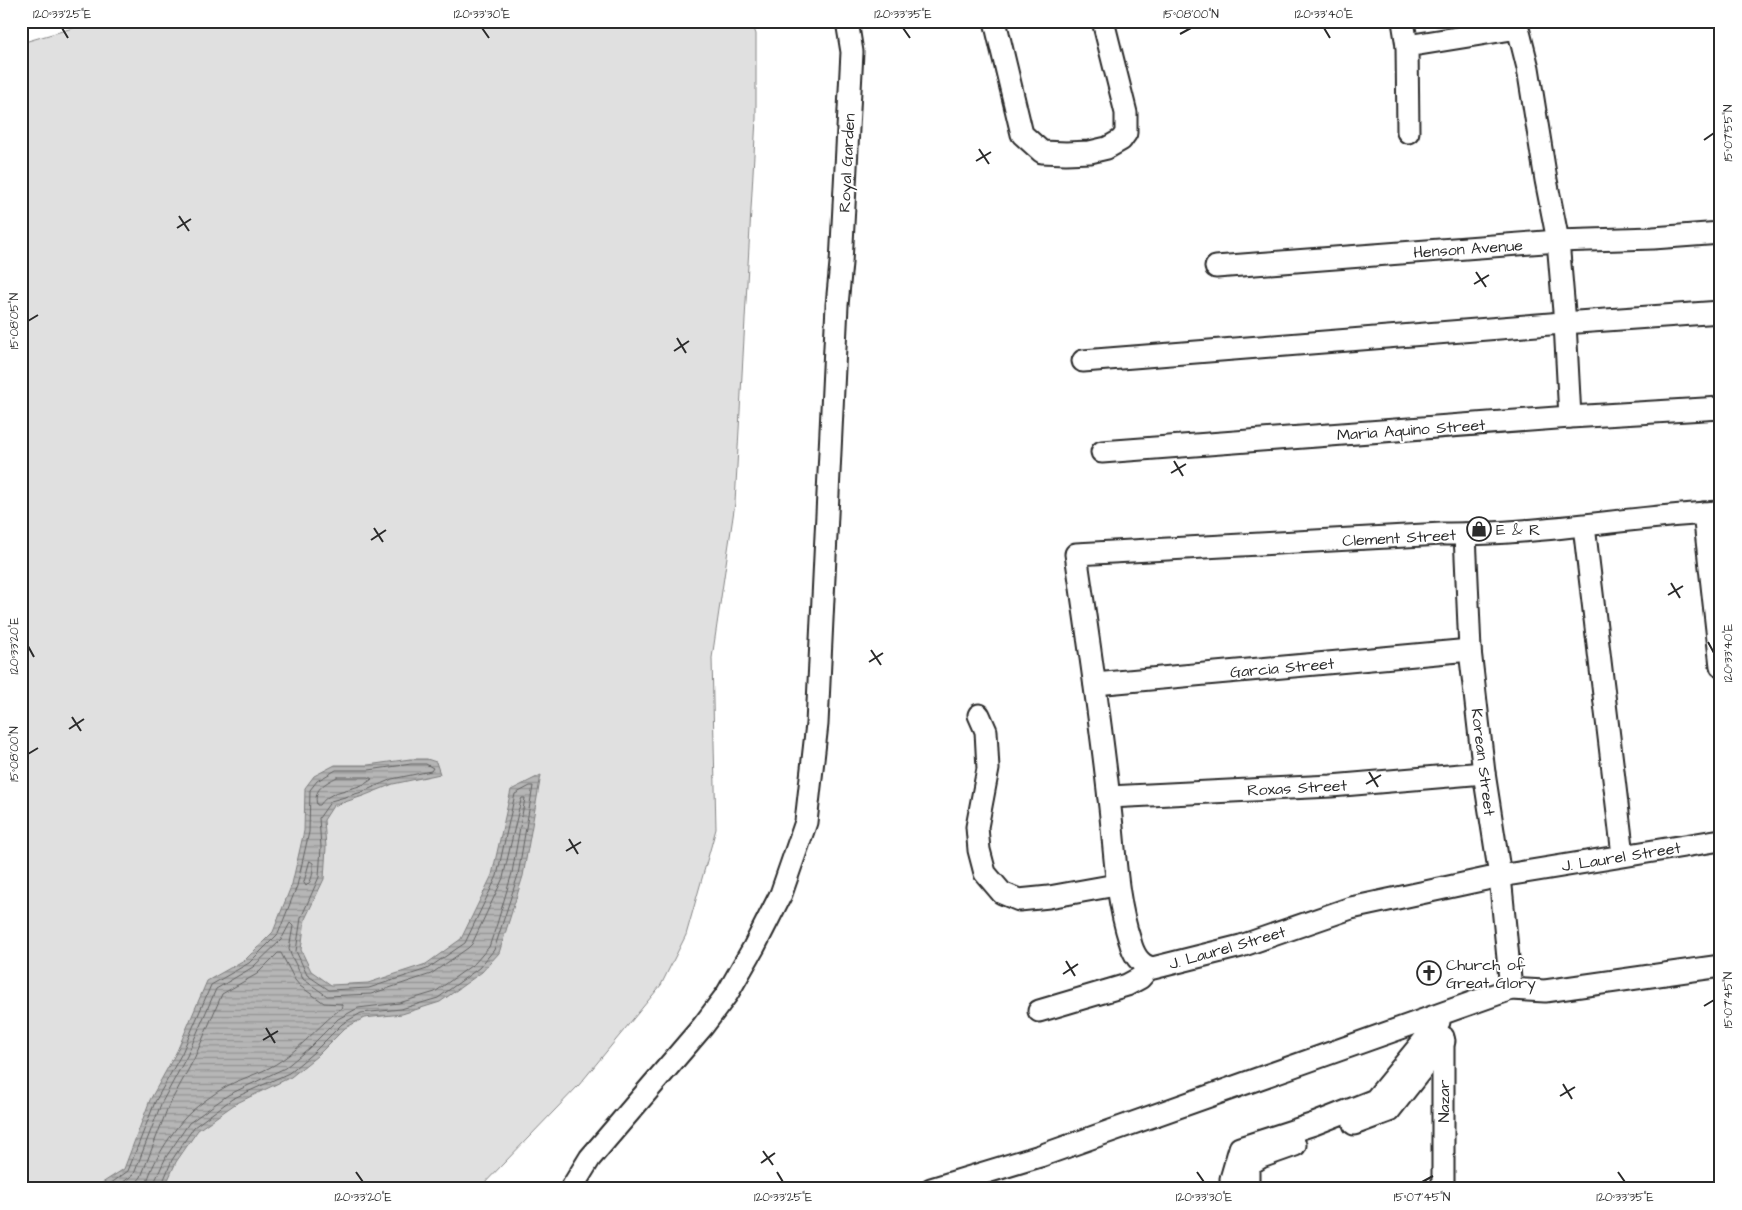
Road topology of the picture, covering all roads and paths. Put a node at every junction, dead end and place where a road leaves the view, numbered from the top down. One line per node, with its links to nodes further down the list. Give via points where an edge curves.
1 (846, 21): 36 (street, Royal Garden, via 852,52 817,724 806,822 782,894 727,994 590,1158)
2 (995, 21): 3 (street, via 1022,134 1042,152 1066,153 1107,148 1126,133 1126,113)
3 (1102, 21)
4 (1403, 21): 5 (street)
5 (1407, 46): 6 (street); 8 (street, via 1518,28)
6 (1408, 132)
7 (1721, 233): 8 (street, Henson Avenue)
8 (1558, 242): 9 (street, Henson Avenue); 11 (street)
9 (1216, 267)
10 (1721, 312): 11 (street)
11 (1565, 323): 12 (street); 14 (street)
12 (1083, 362)
13 (1721, 408): 14 (street, Maria Aquino Street)
14 (1570, 417): 15 (street, Maria Aquino Street)
15 (1102, 452)
16 (1712, 512): 17 (street, Clement Street); 21 (street)
17 (1584, 526): 18 (street, Clement Street); 27 (street)
18 (1466, 534): 19 (street, Clement Street); 20 (street, Korean Street)
19 (1076, 554): 22 (street, J. Laurel Street)
20 (1470, 650): 22 (street, Garcia Street); 24 (street, Korean Street)
21 (1721, 666)
22 (1095, 684): 25 (street, J. Laurel Street)
23 (980, 715): 29 (street, via 986,731 988,769 977,827 984,872 1002,893 1019,900)
24 (1484, 772): 25 (street, Roxas Street, via 1331,786); 28 (street, Korean Street)
25 (1109, 797): 29 (street, J. Laurel Street)
26 (1721, 840): 27 (street, J. Laurel Street)
27 (1623, 855): 28 (street, J. Laurel Street)
28 (1500, 876): 31 (street, J. Laurel Street, via 1351,908 1241,946); 32 (street, Korean Street)
29 (1116, 885): 31 (street, J. Laurel Street, via 1130,942)
30 (1721, 966): 32 (street, via 1545,991)
31 (1147, 967): 33 (street, via 1140,978 1126,985)
32 (1511, 989): 34 (street)
33 (1039, 1012)
34 (1440, 1026): 35 (street, via 1390,1111); 37 (street); 40 (street, Nazar)
35 (1317, 1130): 38 (street, via 1240,1148 1231,1179); 39 (street, via 1248,1166)
36 (571, 1189)
37 (931, 1189)
38 (1232, 1189)
39 (1248, 1189)
40 (1443, 1189)

